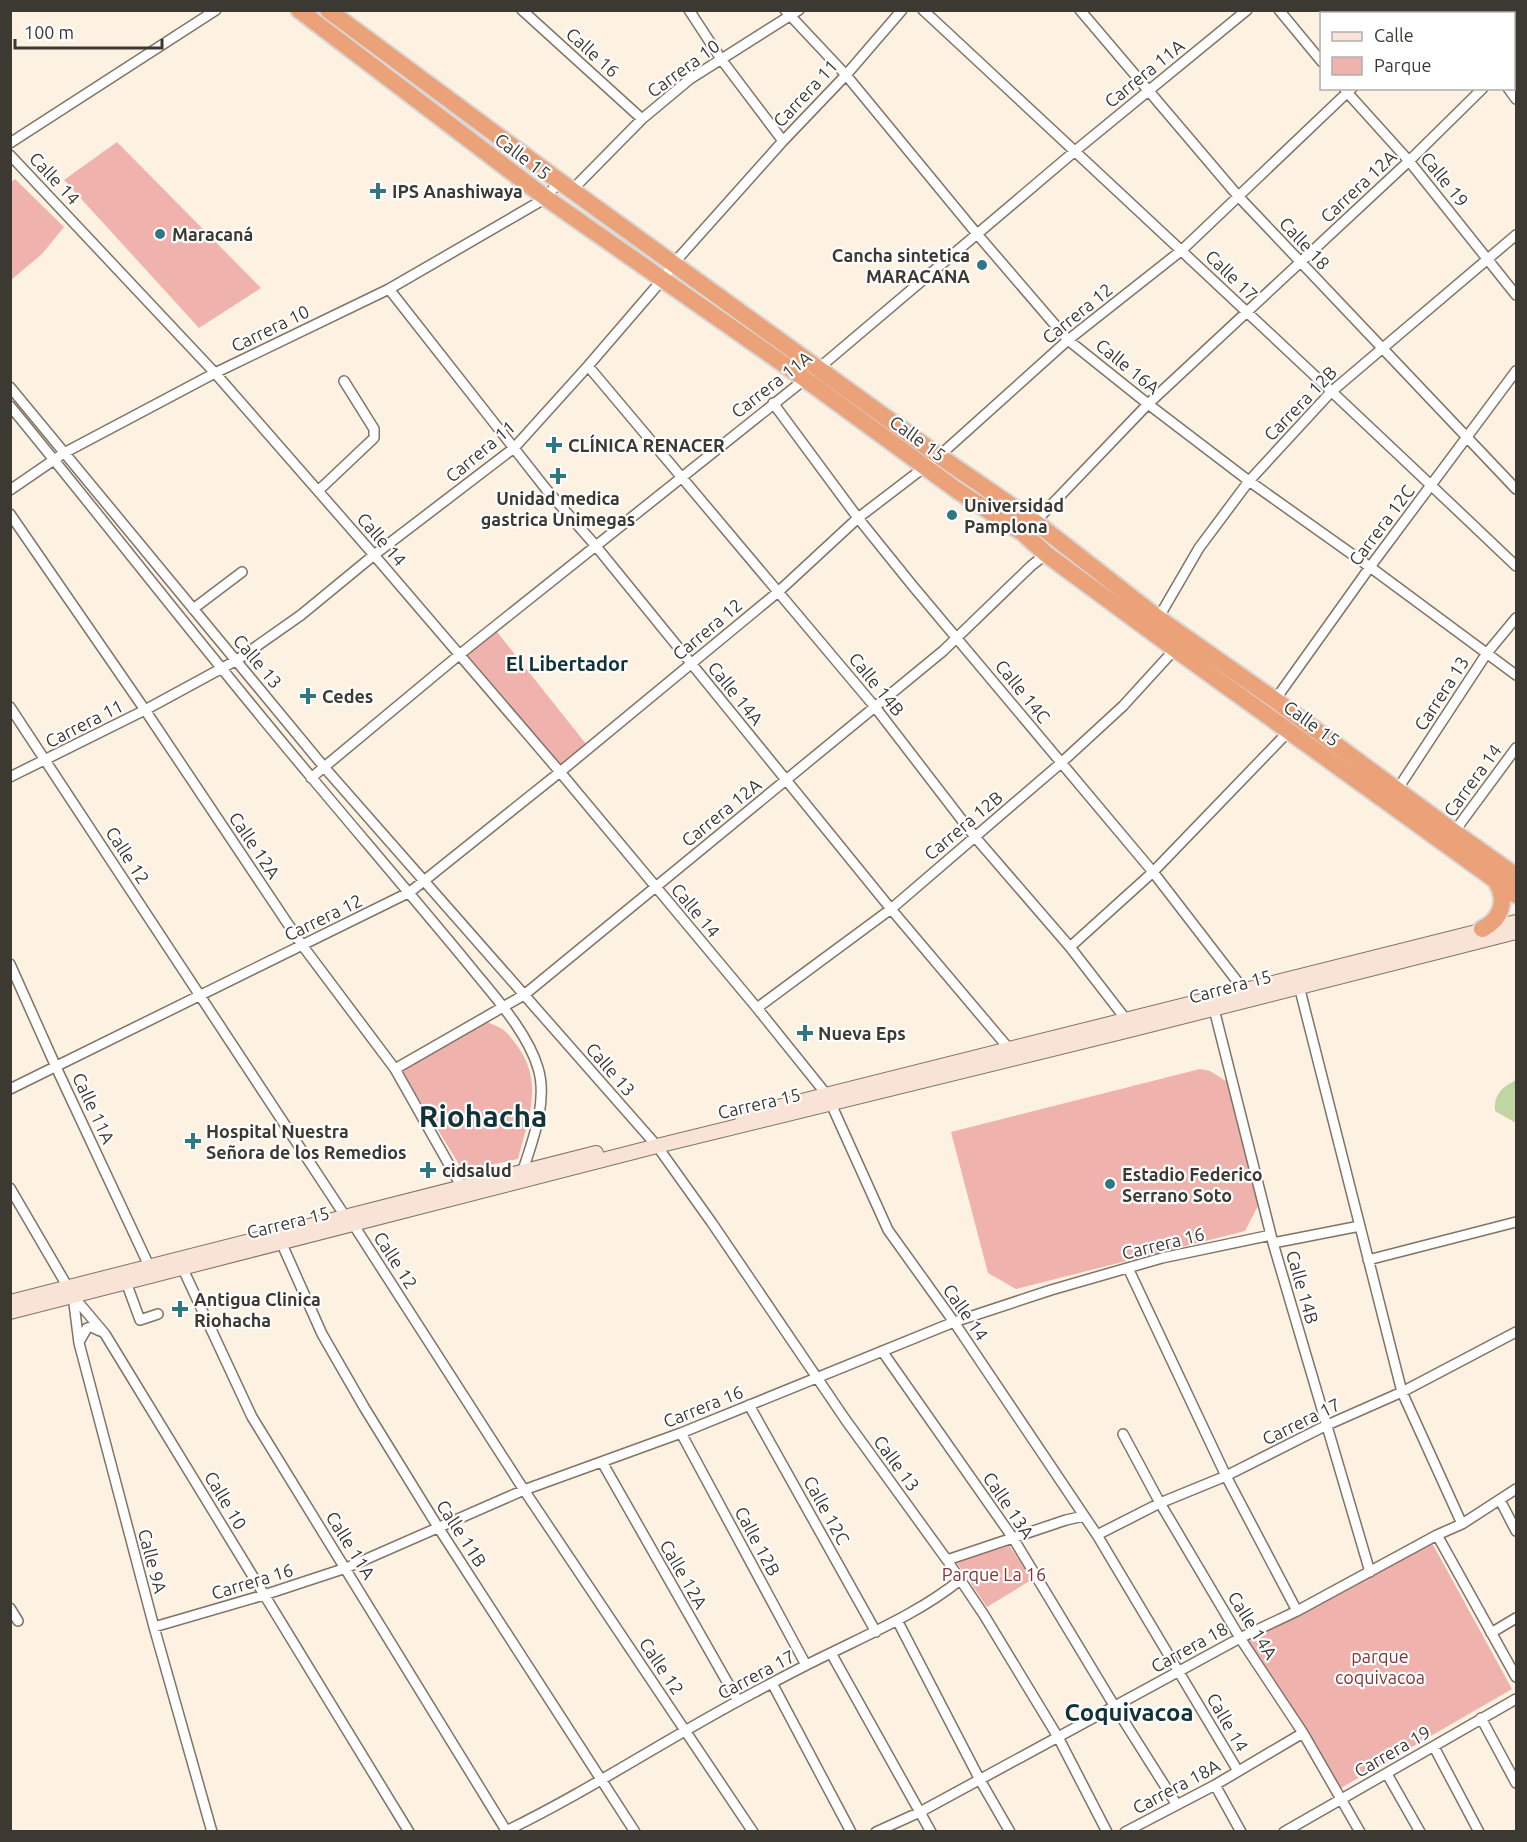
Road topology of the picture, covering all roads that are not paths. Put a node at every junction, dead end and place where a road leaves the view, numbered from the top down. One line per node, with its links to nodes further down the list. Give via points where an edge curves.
1 (216, 10): 20 (street)
2 (299, 10): 26 (highway, Calle 15)
3 (328, 10): 24 (highway, Calle 15)
4 (522, 10): 18 (street, Calle 16)
5 (689, 10): 12 (street)
6 (902, 10): 14 (street, Carrera 11)
7 (922, 10): 21 (street, Calle 17)
8 (1080, 10): 15 (street, Calle 18)
9 (1247, 10): 15 (street, Carrera 11A)
10 (1279, 10): 13 (street)
11 (792, 13): 12 (street, Carrera 10); 14 (street, Calle 16A)
12 (721, 59): 18 (street, Carrera 10); 19 (street)
13 (1320, 60)
14 (846, 75): 19 (street, Carrera 11); 27 (street, Calle 16A)
15 (1149, 89): 21 (street, Carrera 11A); 25 (street, Calle 18)
16 (1348, 90): 23 (street, Calle 19); 25 (street, Carrera 12)
17 (1481, 90): 23 (street, Carrera 12A)
18 (642, 119): 24 (street, Carrera 10)
19 (783, 141): 32 (street, Carrera 11)
20 (10, 143)
21 (1074, 151): 27 (street, Carrera 11A); 29 (street, Calle 17)
22 (10, 155): 42 (street, Calle 14)
23 (1409, 161): 30 (street, Calle 19); 31 (street, Carrera 12A)
24 (566, 186): 26 (street, Carrera 10); 32 (highway, Calle 15)
25 (1238, 196): 29 (street, Carrera 12); 31 (street, Calle 18)
26 (546, 198): 33 (highway, Calle 15); 34 (street, Carrera 10)
27 (977, 234): 37 (street, Calle 16A); 40 (street, Carrera 11A)
28 (1516, 235): 30 (street, Carrera 12B)
29 (1182, 250): 36 (street, Calle 17); 37 (street, Carrera 12)
30 (1488, 260): 35 (street, Calle 19); 38 (street, Carrera 12B)
31 (1301, 262): 36 (street, Carrera 12A); 38 (street, Calle 18)
32 (674, 263): 33 (street, Carrera 11); 40 (highway, Calle 15)
33 (662, 280): 39 (street, Carrera 11); 43 (highway, Calle 15)
34 (389, 289): 42 (street, Carrera 10); 51 (street, Calle 14A)
35 (1516, 294)
36 (1246, 312): 46 (street, Calle 17); 48 (street, Carrera 12A)
37 (1068, 340): 48 (street, Calle 16A); 53 (street, Carrera 12)
38 (1382, 348): 46 (street, Carrera 12B); 50 (street, Calle 18)
39 (588, 366): 51 (street, Carrera 11); 56 (street, Calle 14B)
40 (819, 368): 43 (street, Carrera 11A); 53 (highway, Calle 15)
41 (1516, 371): 50 (street, Carrera 12C)
42 (215, 373): 52 (street, Carrera 10); 61 (street, Calle 14)
43 (805, 380): 47 (street, Carrera 11A); 55 (highway, Calle 15)
44 (344, 381): 61 (street, via 374,429 374,438)
45 (10, 387): 52 (street, Calle 13)
46 (1331, 392): 57 (street, Carrera 12B); 58 (street, Calle 17)
47 (773, 403): 56 (street, Carrera 11A); 63 (street, Calle 14C)
48 (1148, 404): 57 (street, Calle 16A); 64 (street, Carrera 12A)
49 (10, 406): 54 (street, Calle 13)
50 (1468, 439): 58 (street, Carrera 12C); 59 (street, Calle 18)
51 (514, 448): 65 (street, Calle 14A); 67 (street, Carrera 11)
52 (64, 453): 54 (street, Carrera 10); 72 (street, Calle 13)
53 (939, 456): 55 (street, Carrera 12); 64 (highway, Calle 15)
54 (54, 459): 60 (street, Carrera 10); 81 (street, Calle 13)
55 (924, 467): 63 (street, Carrera 12); 64 (highway, Calle 15)
56 (682, 476): 65 (street, Carrera 11A); 71 (street, Calle 14B)
57 (1249, 481): 69 (street, Calle 16A); 74 (street, Carrera 12B, via 1199,548)
58 (1432, 486): 68 (street, Calle 17); 69 (street, Carrera 12C)
59 (1516, 489)
60 (10, 490)
61 (318, 491): 67 (street, Calle 14)
62 (10, 514): 86 (street, Calle 12A)
63 (858, 518): 71 (street, Carrera 12); 75 (street, Calle 14C)
64 (1029, 527): 66 (highway, Calle 15); 74 (highway, Calle 15)
65 (595, 545): 78 (street, Carrera 11A); 80 (street, Calle 14A)
66 (1047, 554): 74 (highway, Calle 15); 75 (street, Carrera 12A)
67 (374, 555): 78 (street, Calle 14); 79 (street, Carrera 11, via 301,615)
68 (1516, 566)
69 (1370, 567): 77 (street, Calle 16A); 83 (street, Carrera 12C)
70 (242, 572): 72 (street)
71 (778, 592): 80 (street, Carrera 12); 85 (street, Calle 14B)
72 (193, 609): 79 (street, Calle 13)
73 (1516, 618): 77 (street, Carrera 13)
74 (1155, 625): 76 (highway, Calle 15); 83 (highway, Calle 15)
75 (958, 638): 85 (street, Carrera 12A); 91 (street, Calle 14C)
76 (1175, 649): 87 (highway, Calle 15); 91 (street, Carrera 12B)
77 (1487, 653): 82 (street, Calle 16A); 97 (street, Carrera 13)
78 (459, 655): 92 (street, Carrera 11A); 93 (street, Calle 14)
79 (237, 660): 81 (street, Carrera 11); 92 (street, Calle 13)
80 (690, 664): 93 (street, Carrera 12); 96 (street, Calle 14A)
81 (221, 668): 86 (street, Carrera 11); 95 (street, Calle 13)
82 (1516, 675)
83 (1275, 700): 97 (highway, Calle 15)
84 (10, 707): 90 (street, Calle 12)
85 (875, 707): 96 (street, Carrera 12A); 99 (street, Calle 14B)
86 (145, 710): 90 (street, Carrera 11); 111 (street, Calle 12A)
87 (1289, 731): 100 (street); 102 (highway, Calle 15)
88 (1516, 747): 89 (street, Carrera 14)
89 (1513, 759): 98 (street, Carrera 14)
90 (47, 760): 94 (street, Carrera 11); 116 (street, Calle 12)
91 (1061, 763): 99 (street, Carrera 12B); 100 (street, Calle 14C)
92 (324, 767): 95 (street, Carrera 11A); 103 (street, Calle 13)
93 (560, 772): 103 (street, Carrera 12); 104 (street, Calle 14)
94 (10, 777)
95 (311, 778): 105 (street, Calle 13)
96 (786, 781): 104 (street, Carrera 12A); 107 (street, Calle 14A)
97 (1397, 790): 98 (highway, Calle 15)
98 (1454, 832): 101 (highway, Calle 15)
99 (975, 837): 107 (street, Carrera 12B); 112 (street, Calle 14B)
100 (1152, 872): 112 (street); 115 (street, Calle 14C)
101 (1516, 876)
102 (1495, 879): 106 (highway, Calle 15); 109 (highway, via 1503,897 1502,908 1491,925)
103 (424, 881): 105 (street, Carrera 12); 117 (street, Calle 13)
104 (655, 886): 117 (street, Carrera 12A); 119 (street, Calle 14)
105 (410, 892): 111 (street, Carrera 12); 118 (street, Calle 13)
106 (1516, 895)
107 (891, 909): 119 (street, Carrera 12B); 122 (street, Calle 14A)
108 (1516, 922): 109 (main road, Carrera 15)
109 (1482, 929): 114 (main road, Carrera 15)
110 (1516, 932): 114 (main road, Carrera 15)
111 (302, 945): 116 (street, Carrera 12); 124 (street, Calle 12A)
112 (1070, 947): 121 (street, Calle 14B)
113 (10, 964): 123 (street, Calle 11A)
114 (1298, 982): 115 (main road, Carrera 15); 133 (street)
115 (1247, 994): 120 (main road, Carrera 15); 121 (main road, Carrera 15)
116 (201, 995): 123 (street, Carrera 12); 131 (street, Calle 12)
117 (524, 995): 118 (street, Carrera 12A); 127 (street, Calle 13)
118 (502, 1007): 124 (street, Carrera 12A); 128 (street, Calle 13, via 539,1069 541,1088 532,1143)
119 (757, 1008): 126 (street, Calle 14)
120 (1214, 1008): 121 (main road, Carrera 15); 134 (street, Calle 14B)
121 (1129, 1026): 122 (main road, Carrera 15)
122 (1012, 1054): 126 (main road, Carrera 15)
123 (56, 1067): 125 (street, Carrera 12); 139 (street, Calle 11A)
124 (395, 1069): 130 (street, Calle 12A)
125 (10, 1089)
126 (830, 1100): 127 (main road, Carrera 15); 145 (street, Calle 14, via 888,1230)
127 (653, 1143): 128 (main road, Carrera 15); 130 (main road, Carrera 15); 150 (street, Calle 13)
128 (523, 1170): 130 (main road, Carrera 15)
129 (10, 1188): 141 (street, Calle 10)
130 (464, 1191): 131 (main road, Carrera 15)
131 (349, 1220): 135 (main road, Carrera 15); 139 (main road); 159 (street, Calle 12)
132 (1516, 1222): 136 (street)
133 (1360, 1226): 134 (street, Carrera 16); 136 (street)
134 (1272, 1239): 138 (street, Carrera 16, via 1162,1258); 153 (street, Calle 14B)
135 (281, 1242): 137 (main road, Carrera 15); 164 (street, Calle 11B, via 322,1334)
136 (1368, 1260): 151 (street)
137 (182, 1267): 139 (main road, Carrera 15); 170 (street, Calle 11A, via 252,1417)
138 (1128, 1268): 145 (street, Carrera 16); 157 (street)
139 (151, 1270): 140 (main road, Carrera 15); 141 (main road)
140 (126, 1282): 141 (main road, Carrera 15); 144 (street, via 140,1320)
141 (71, 1292): 142 (main road); 143 (main road, Carrera 15); 147 (street, Calle 10); 148 (street, Calle 9A)
142 (10, 1302)
143 (10, 1312)
144 (158, 1314)
145 (954, 1322): 149 (street, Carrera 16); 162 (street, Calle 14)
146 (1516, 1332): 151 (street, Carrera 17)
147 (105, 1334): 148 (street, via 87,1328); 173 (street, Calle 10)
148 (79, 1343): 179 (street, Calle 9A)
149 (882, 1351): 150 (street, Carrera 16); 168 (street, Calle 13A)
150 (817, 1378): 152 (street, Carrera 16); 169 (street, Calle 13)
151 (1402, 1392): 153 (street, Carrera 17); 163 (street)
152 (749, 1405): 154 (street, Carrera 16); 180 (street, Calle 12C)
153 (1325, 1426): 157 (street, Carrera 17); 171 (street, Calle 14B)
154 (681, 1433): 156 (street, Carrera 16); 184 (street, Calle 12B)
155 (1122, 1434): 161 (street, Calle 14A)
156 (602, 1462): 159 (street, Carrera 16); 189 (street, Calle 12A)
157 (1226, 1476): 161 (street, Carrera 17); 175 (street)
158 (1516, 1489): 160 (street, Carrera 18)
159 (524, 1490): 164 (street, Carrera 16); 192 (street, Calle 12)
160 (1500, 1500): 163 (street, Carrera 18); 165 (street)
161 (1160, 1503): 166 (street, Carrera 17); 182 (street, Calle 14A)
162 (1084, 1516): 166 (street, Calle 14); 168 (street)
163 (1462, 1524): 167 (street, Carrera 18)
164 (438, 1527): 170 (street, Carrera 16); 198 (street, Calle 11B)
165 (1516, 1531)
166 (1097, 1535): 185 (street, Calle 14)
167 (1437, 1535): 171 (street, Carrera 18); 181 (street)
168 (1013, 1538): 169 (street); 190 (street, Calle 13A)
169 (947, 1560): 172 (street, Calle 13)
170 (346, 1568): 173 (street, Carrera 16); 206 (street, Calle 11A)
171 (1370, 1572): 175 (street, Carrera 18)
172 (960, 1580): 177 (street, Carrera 17); 194 (street, Calle 13)
173 (264, 1595): 179 (street, Carrera 16); 208 (street, Calle 10)
174 (10, 1608): 178 (street)
175 (1297, 1611): 182 (street, Carrera 18)
176 (1516, 1618): 181 (street)
177 (897, 1620): 180 (street, Carrera 17); 199 (street)
178 (18, 1621)
179 (154, 1627): 207 (street, Calle 9A)
180 (876, 1632): 183 (street, Carrera 17)
181 (1491, 1633): 186 (street)
182 (1240, 1638): 185 (street, Carrera 18); 193 (street, Calle 14A)
183 (831, 1653): 184 (street, Carrera 17); 204 (street)
184 (806, 1665): 187 (street, Carrera 17)
185 (1179, 1672): 190 (street, Carrera 18); 196 (street, Calle 14)
186 (1516, 1677)
187 (772, 1683): 189 (street, Carrera 17); 211 (street)
188 (1516, 1699): 191 (street, Carrera 19)
189 (738, 1701): 192 (street, Carrera 17)
190 (1115, 1707): 194 (street, Carrera 18); 203 (street, Calle 13A)
191 (1480, 1718): 195 (street, Carrera 19); 200 (street)
192 (686, 1731): 198 (street, Carrera 17); 210 (street, Calle 12)
193 (1304, 1732): 196 (street, Carrera 18A); 202 (street, Calle 14A)
194 (1058, 1737): 199 (street, Carrera 18); 215 (street, Calle 13)
195 (1434, 1747): 197 (street, Carrera 19); 221 (street)
196 (1238, 1771): 201 (street, Carrera 18A)
197 (1387, 1774): 202 (street, Carrera 19); 220 (street)
198 (602, 1780): 206 (street, Carrera 17); 209 (street, Calle 11B)
199 (980, 1780): 204 (street, Carrera 18); 214 (street)
200 (1516, 1783)
201 (1215, 1785): 203 (street, Carrera 18A); 217 (street)
202 (1342, 1798): 205 (street, Carrera 19); 219 (street, Calle 14A)
203 (1178, 1805): 216 (street, Carrera 18A)
204 (920, 1812): 212 (street, Carrera 18); 213 (street)
205 (1298, 1828): 218 (street, Carrera 19)
206 (506, 1831)
207 (212, 1832)
208 (410, 1832)
209 (635, 1832)
210 (753, 1832)
211 (851, 1832)
212 (876, 1832)
213 (932, 1832)
214 (1010, 1832)
215 (1107, 1832)
216 (1125, 1832)
217 (1240, 1832)
218 (1284, 1832)
219 (1360, 1832)
220 (1420, 1832)
221 (1479, 1832)

